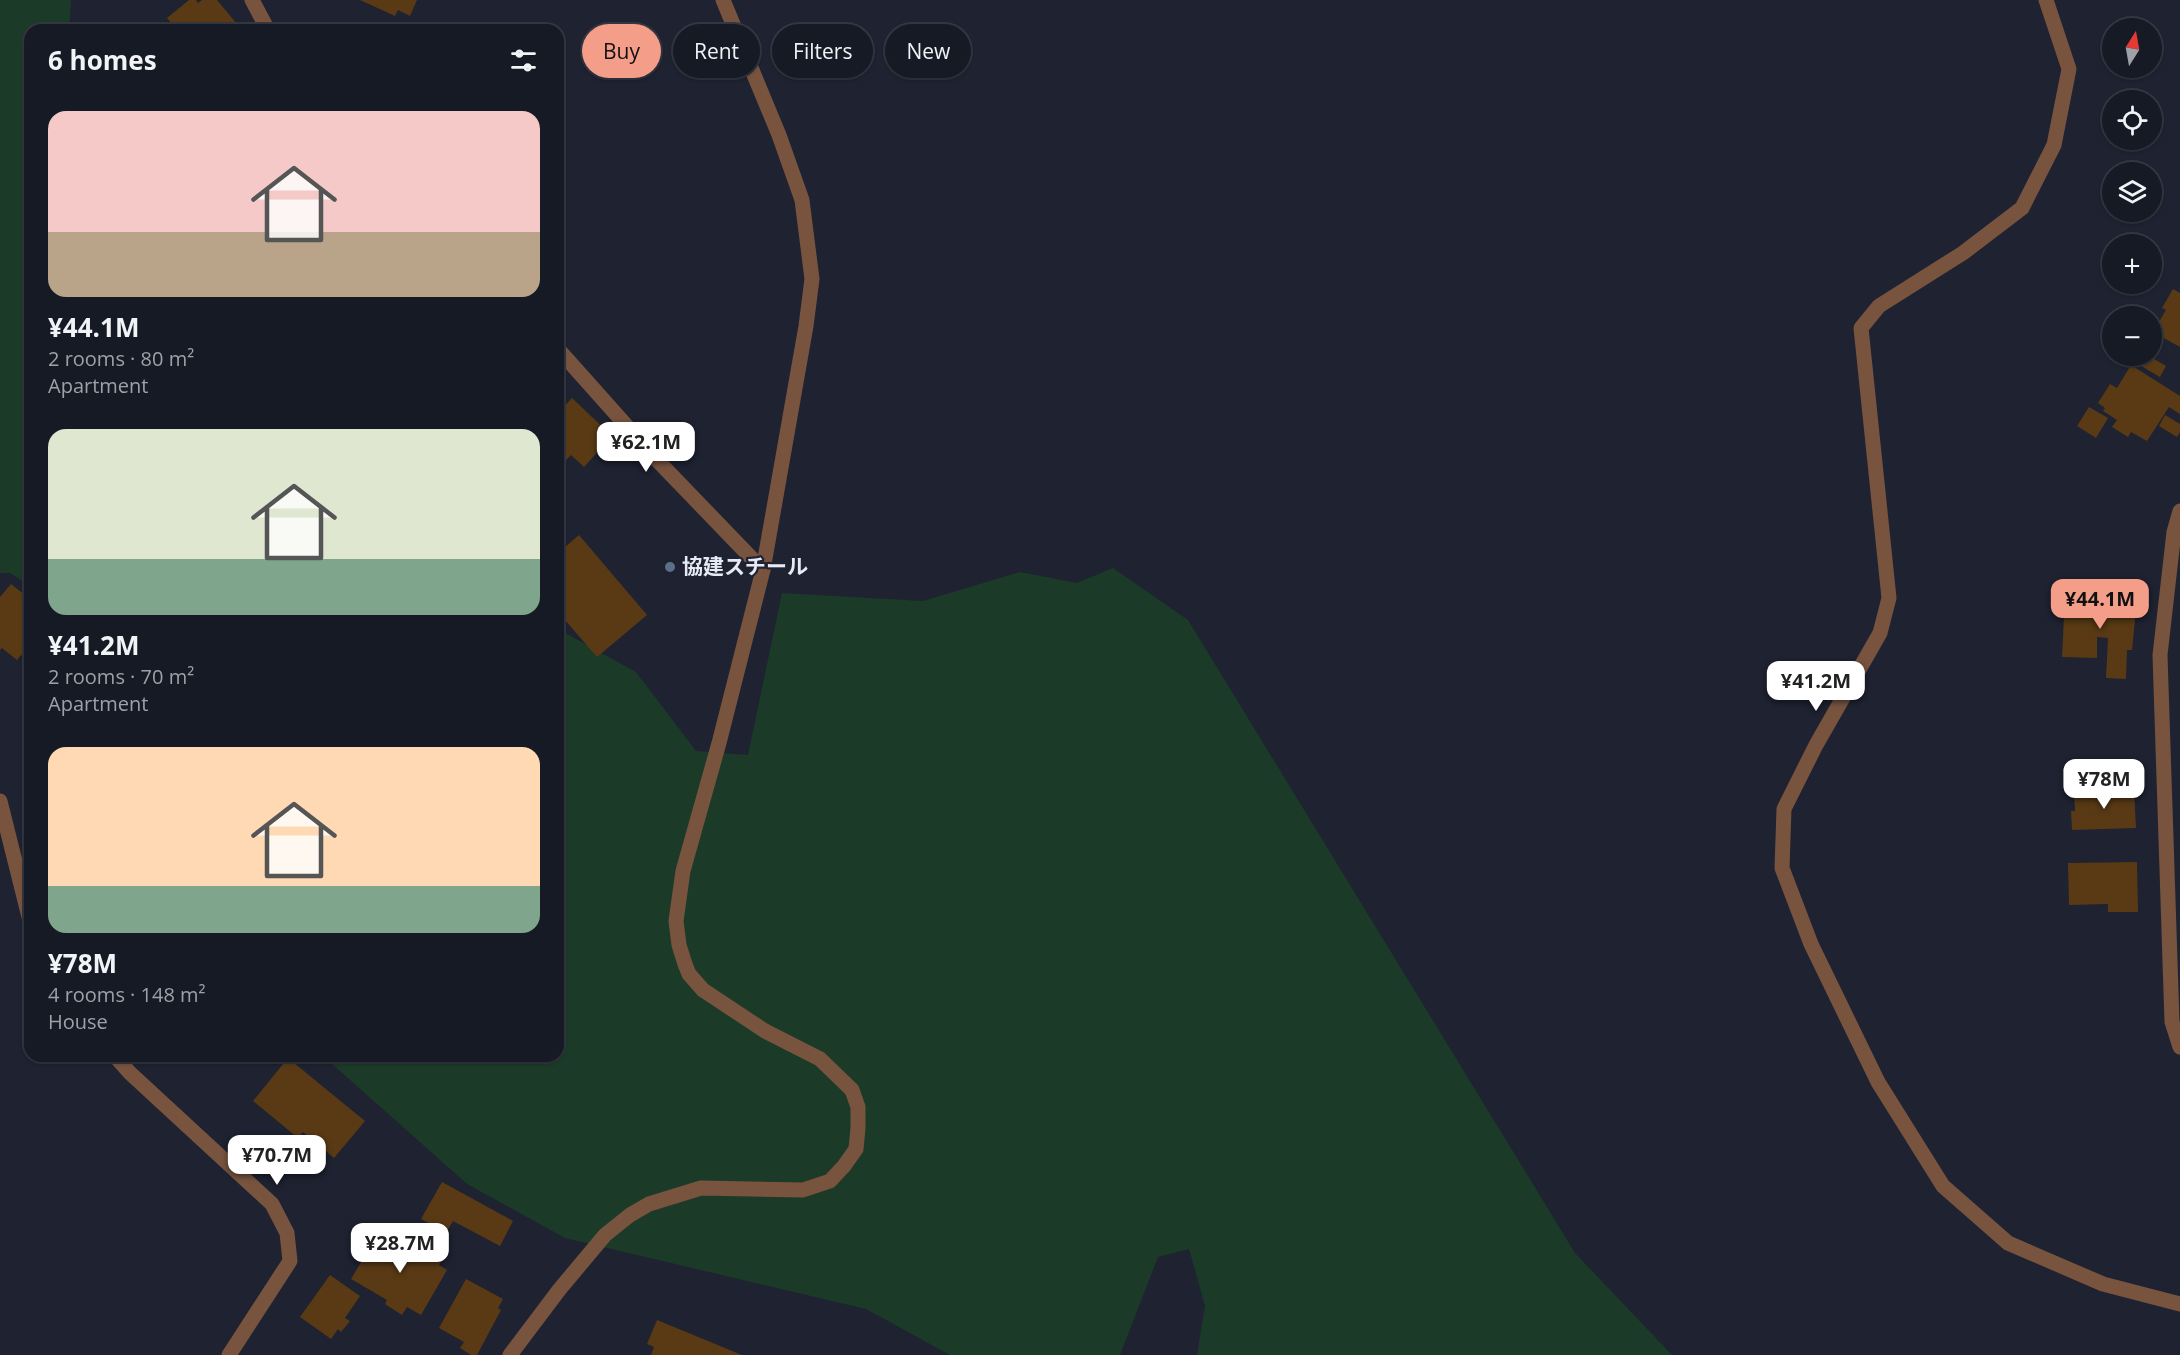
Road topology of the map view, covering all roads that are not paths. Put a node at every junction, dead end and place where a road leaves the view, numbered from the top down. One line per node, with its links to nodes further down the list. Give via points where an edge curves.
1 (252, 0): 4 (street)
2 (723, 0): 7 (street, via 802,201 812,279)
3 (2046, 0): 12 (street, via 2069,69 2054,145 2022,208 1963,253 1879,306 1861,328 1889,598 1880,633 1784,809 1782,868 1811,945 1878,1082 1943,1186 2008,1243 2103,1284)
4 (265, 24)
5 (564, 356): 7 (street)
6 (2180, 511): 10 (street, via 2174,532 2160,654 2172,1022)
7 (763, 570): 14 (street, via 682,871 676,921 679,945 690,974 703,990 765,1031 820,1059 852,1090 858,1107 856,1149 830,1181 803,1191 701,1188 640,1209 605,1235)
8 (0, 801): 9 (street)
9 (24, 897)
10 (2180, 1047)
11 (120, 1062): 13 (street, via 272,1204 287,1233 291,1261)
12 (2180, 1304)
13 (229, 1355)
14 (510, 1355)

